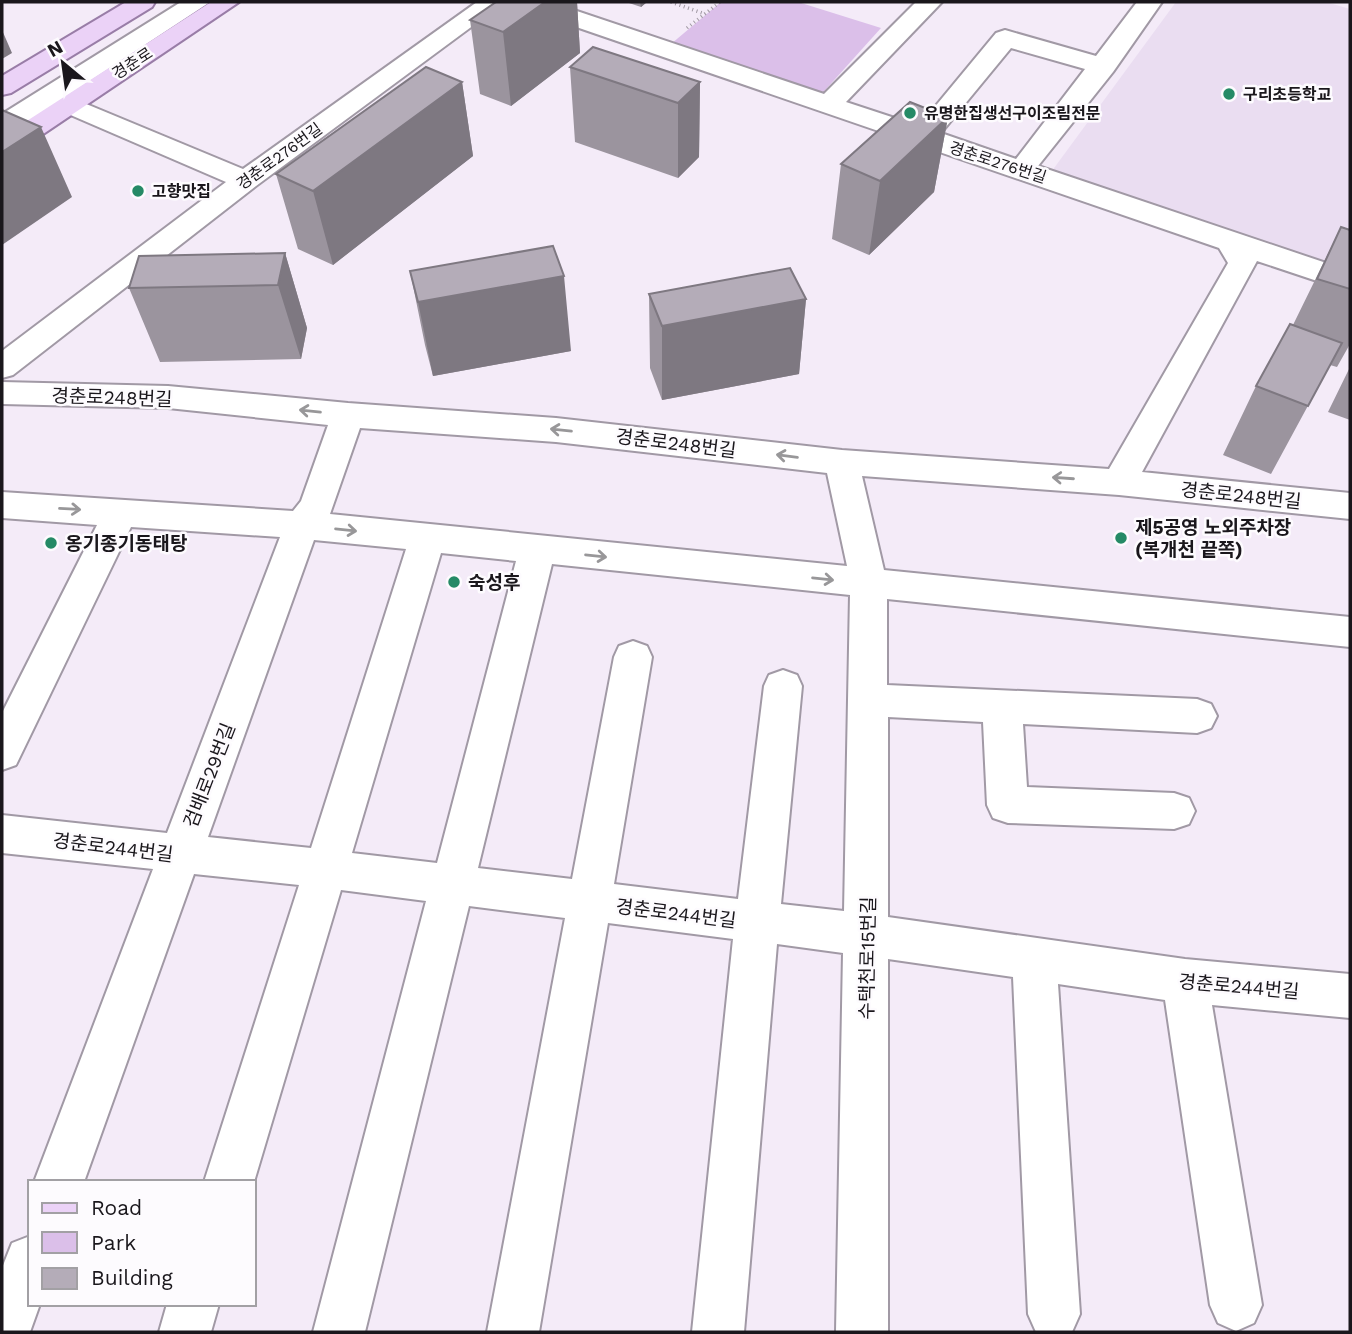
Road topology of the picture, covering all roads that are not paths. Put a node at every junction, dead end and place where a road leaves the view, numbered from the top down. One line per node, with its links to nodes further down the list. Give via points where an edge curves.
1 (143, 2): 9 (main road)
2 (198, 2): 12 (street)
3 (227, 2): 11 (main road, 경춘로)
4 (493, 2): 16 (street, 경춘로276번길)
5 (527, 2): 10 (street, 경춘로276번길)
6 (930, 2): 10 (street)
7 (1150, 2): 8 (street)
8 (1104, 66): 13 (street, via 1005,38); 15 (street)
9 (2, 87)
10 (830, 103): 13 (street, 경춘로276번길)
11 (68, 104): 14 (main road, 경춘로); 16 (street)
12 (2, 127)
13 (923, 138): 15 (street, 경춘로276번길)
14 (2, 146)
15 (1022, 169): 17 (street, 경춘로276번길)
16 (246, 180): 19 (street, 경춘로276번길)
17 (1231, 242): 18 (street, 경춘로276번길); 23 (street, via 1243,263)
18 (1350, 282)
19 (2, 367)
20 (2, 393): 21 (street, 경춘로248번길, one-way to 20, via 168,397)
21 (348, 415): 22 (street, 경춘로248번길, one-way to 21, via 556,430); 27 (street, 검배로29번길, via 317,506)
22 (842, 463): 23 (street, 경춘로248번길, one-way to 22); 30 (street, 수택천로15번길)
23 (1119, 482): 25 (street, 경춘로248번길)
24 (2, 505): 26 (street, one-way to 26)
25 (1350, 506)
26 (121, 512): 27 (street); 37 (street)
27 (302, 525): 28 (street, one-way to 28); 40 (street, 검배로29번길)
28 (428, 538): 29 (street); 41 (street)
29 (537, 550): 30 (street, one-way to 30); 42 (street)
30 (869, 584): 31 (street); 34 (street, 수택천로15번길)
31 (1350, 632)
32 (633, 657): 43 (street)
33 (783, 686): 44 (street)
34 (870, 699): 35 (street); 45 (street, 수택천로15번길)
35 (1002, 706): 36 (street); 38 (street, via 1008,805)
36 (1197, 716)
37 (2, 753)
38 (1174, 811)
39 (2, 834): 40 (street, 경춘로244번길)
40 (179, 855): 41 (street, 경춘로244번길); 49 (street, 검배로29번길)
41 (327, 869): 42 (street, 경춘로244번길); 50 (street)
42 (450, 885): 43 (street, 경춘로244번길); 57 (street)
43 (590, 902): 44 (street, 경춘로244번길); 58 (street)
44 (757, 922): 45 (street, 경춘로244번길); 59 (street)
45 (867, 935): 46 (street, 경춘로244번길); 60 (street, 수택천로15번길)
46 (1034, 959): 47 (street, 경춘로244번길); 54 (street)
47 (1185, 981): 48 (street, 경춘로244번길); 53 (street)
48 (1350, 996)
49 (60, 1180)
50 (230, 1180)
51 (28, 1266): 55 (street)
52 (192, 1306): 56 (street)
53 (1236, 1306)
54 (1054, 1314)
55 (4, 1332)
56 (185, 1332)
57 (339, 1332)
58 (513, 1332)
59 (718, 1332)
60 (862, 1332)

